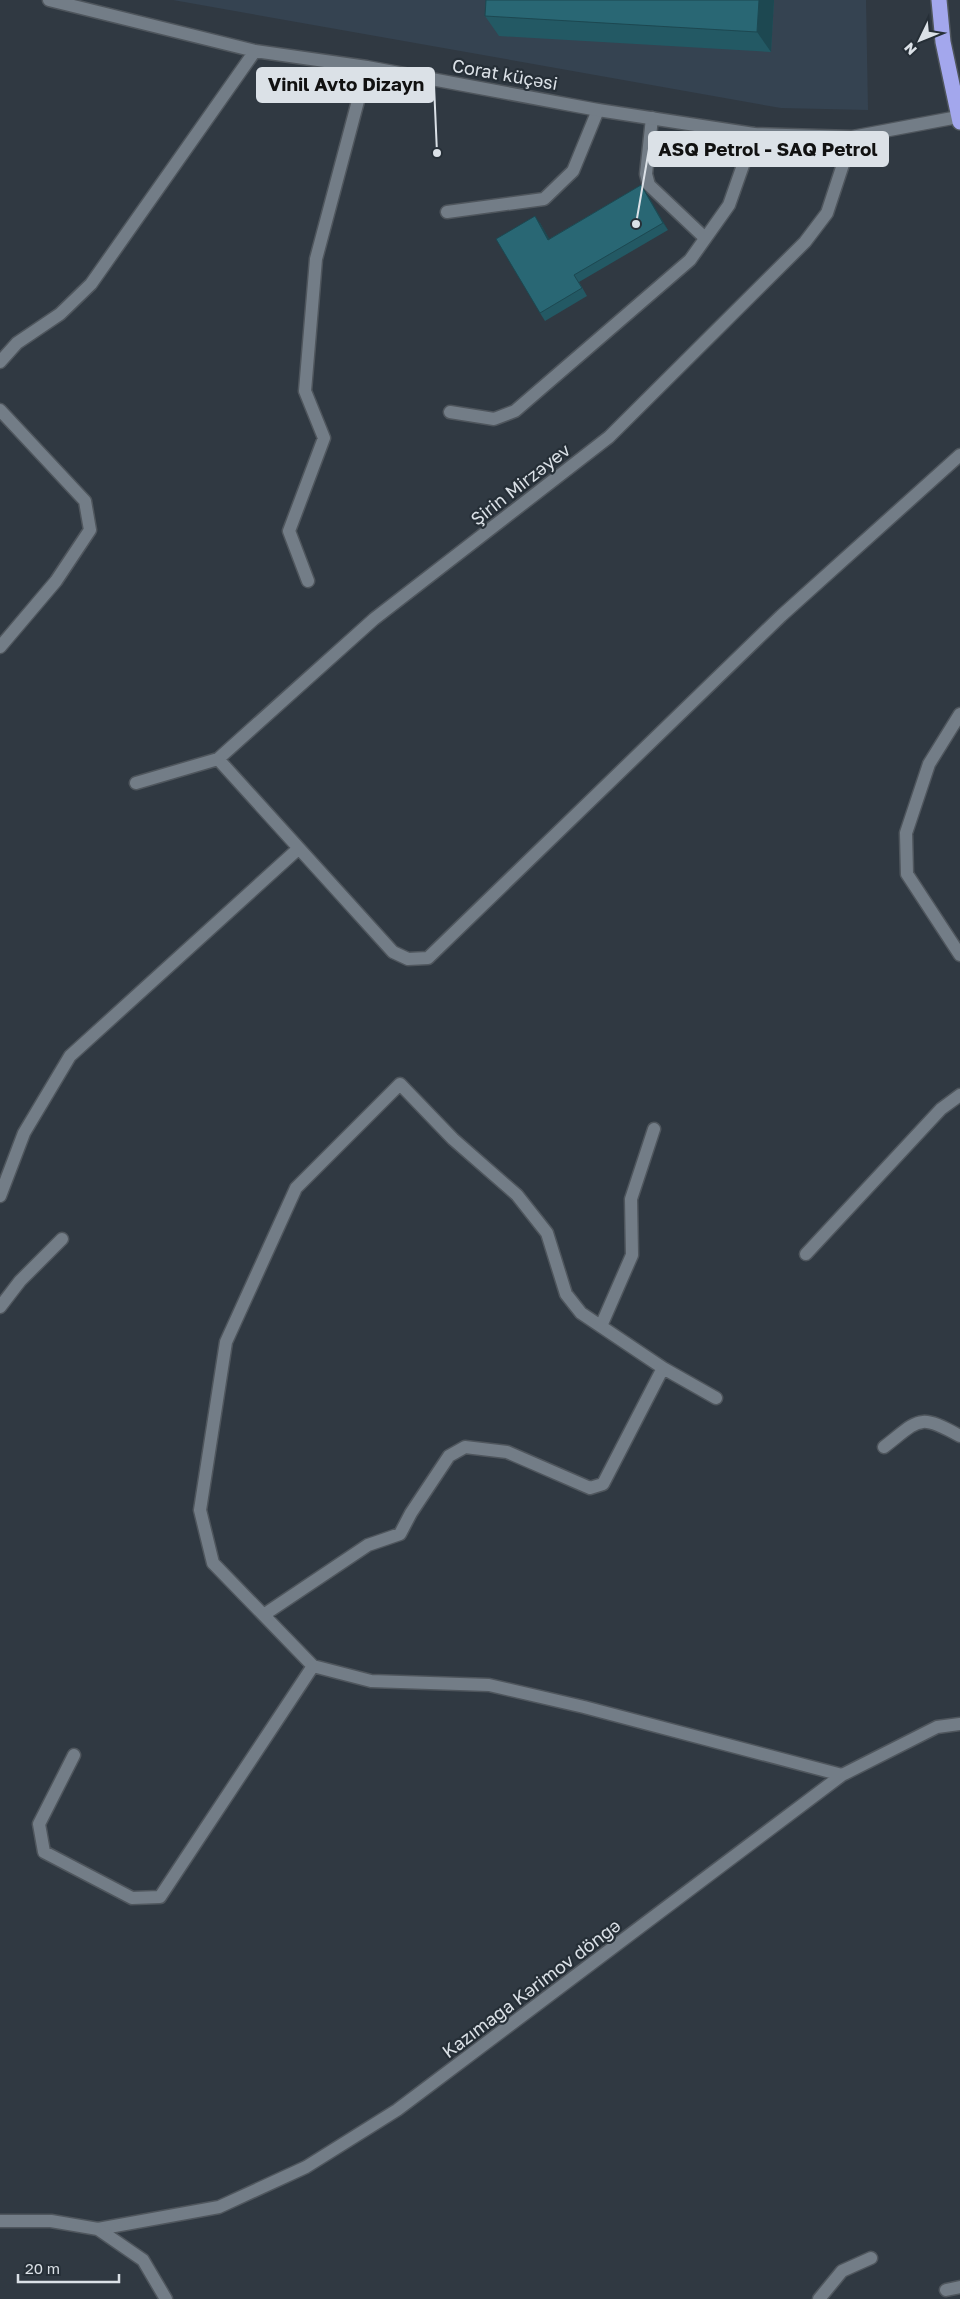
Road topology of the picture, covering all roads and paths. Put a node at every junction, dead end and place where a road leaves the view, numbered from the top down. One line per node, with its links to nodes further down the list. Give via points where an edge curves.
1 (49, 0): 3 (street, Corat küçəsi)
2 (939, 0): 7 (highway, via 943,42)
3 (255, 51): 4 (street, Corat küçəsi); 12 (street, via 91,284 60,314 17,343)
4 (367, 67): 5 (street, Corat küçəsi); 16 (street, via 316,259 305,390 324,438 289,531)
5 (598, 110): 6 (street, Corat küçəsi); 10 (street, via 573,171 544,199)
6 (652, 118): 8 (street, Corat küçəsi); 11 (street, via 646,174 649,184)
7 (959, 120): 9 (street, Corat küçəsi)
8 (754, 134): 9 (street, Corat küçəsi); 11 (street, via 730,205)
9 (852, 138): 19 (street, Şirin Mirzəyev, via 827,213 805,242 609,437 374,619)
10 (447, 212)
11 (705, 238): 14 (street, via 690,260 515,411 494,419)
12 (0, 362)
13 (0, 410): 17 (street, via 85,501 90,530 56,581)
14 (450, 412)
15 (960, 455): 21 (street, via 781,616 428,958 408,959 393,952)
16 (308, 581)
17 (0, 646)
18 (960, 714): 22 (street, via 929,764 906,833 907,874)
19 (218, 759): 20 (street, Şirin Mirzəyev); 21 (street)
20 (136, 783)
21 (298, 849): 25 (street, via 70,1056 24,1134)
22 (960, 955)
23 (960, 1095): 27 (street, via 941,1109)
24 (654, 1129): 29 (street, via 631,1199 632,1255)
25 (1, 1190)
26 (62, 1239): 28 (street, via 20,1281)
27 (806, 1254)
28 (0, 1307)
29 (601, 1326): 30 (street); 34 (street, via 581,1313 566,1294 547,1233 517,1196 453,1139 400,1084 296,1188 226,1342 200,1510 213,1563)
30 (663, 1368): 31 (street); 34 (street, via 603,1484 590,1488 507,1452 465,1447 449,1456 400,1534 368,1545)
31 (716, 1398)
32 (960, 1436): 33 (street, via 933,1421 916,1422)
33 (884, 1447)
34 (266, 1614): 35 (street)
35 (314, 1666): 37 (street, via 160,1897 132,1898 44,1852 39,1824); 38 (street, via 371,1681 489,1685)
36 (960, 1724): 38 (street, Kazımağa Kərimov döngə, via 936,1727)
37 (74, 1755)
38 (842, 1775): 40 (street, Kazımağa Kərimov döngə, via 397,2110 306,2167 219,2206)
39 (0, 2221): 40 (street, via 51,2221)
40 (98, 2229): 44 (street, via 144,2260)
41 (871, 2258): 45 (street, via 842,2271)
42 (960, 2287): 43 (street)
43 (946, 2290)
44 (166, 2299)
45 (819, 2299)

